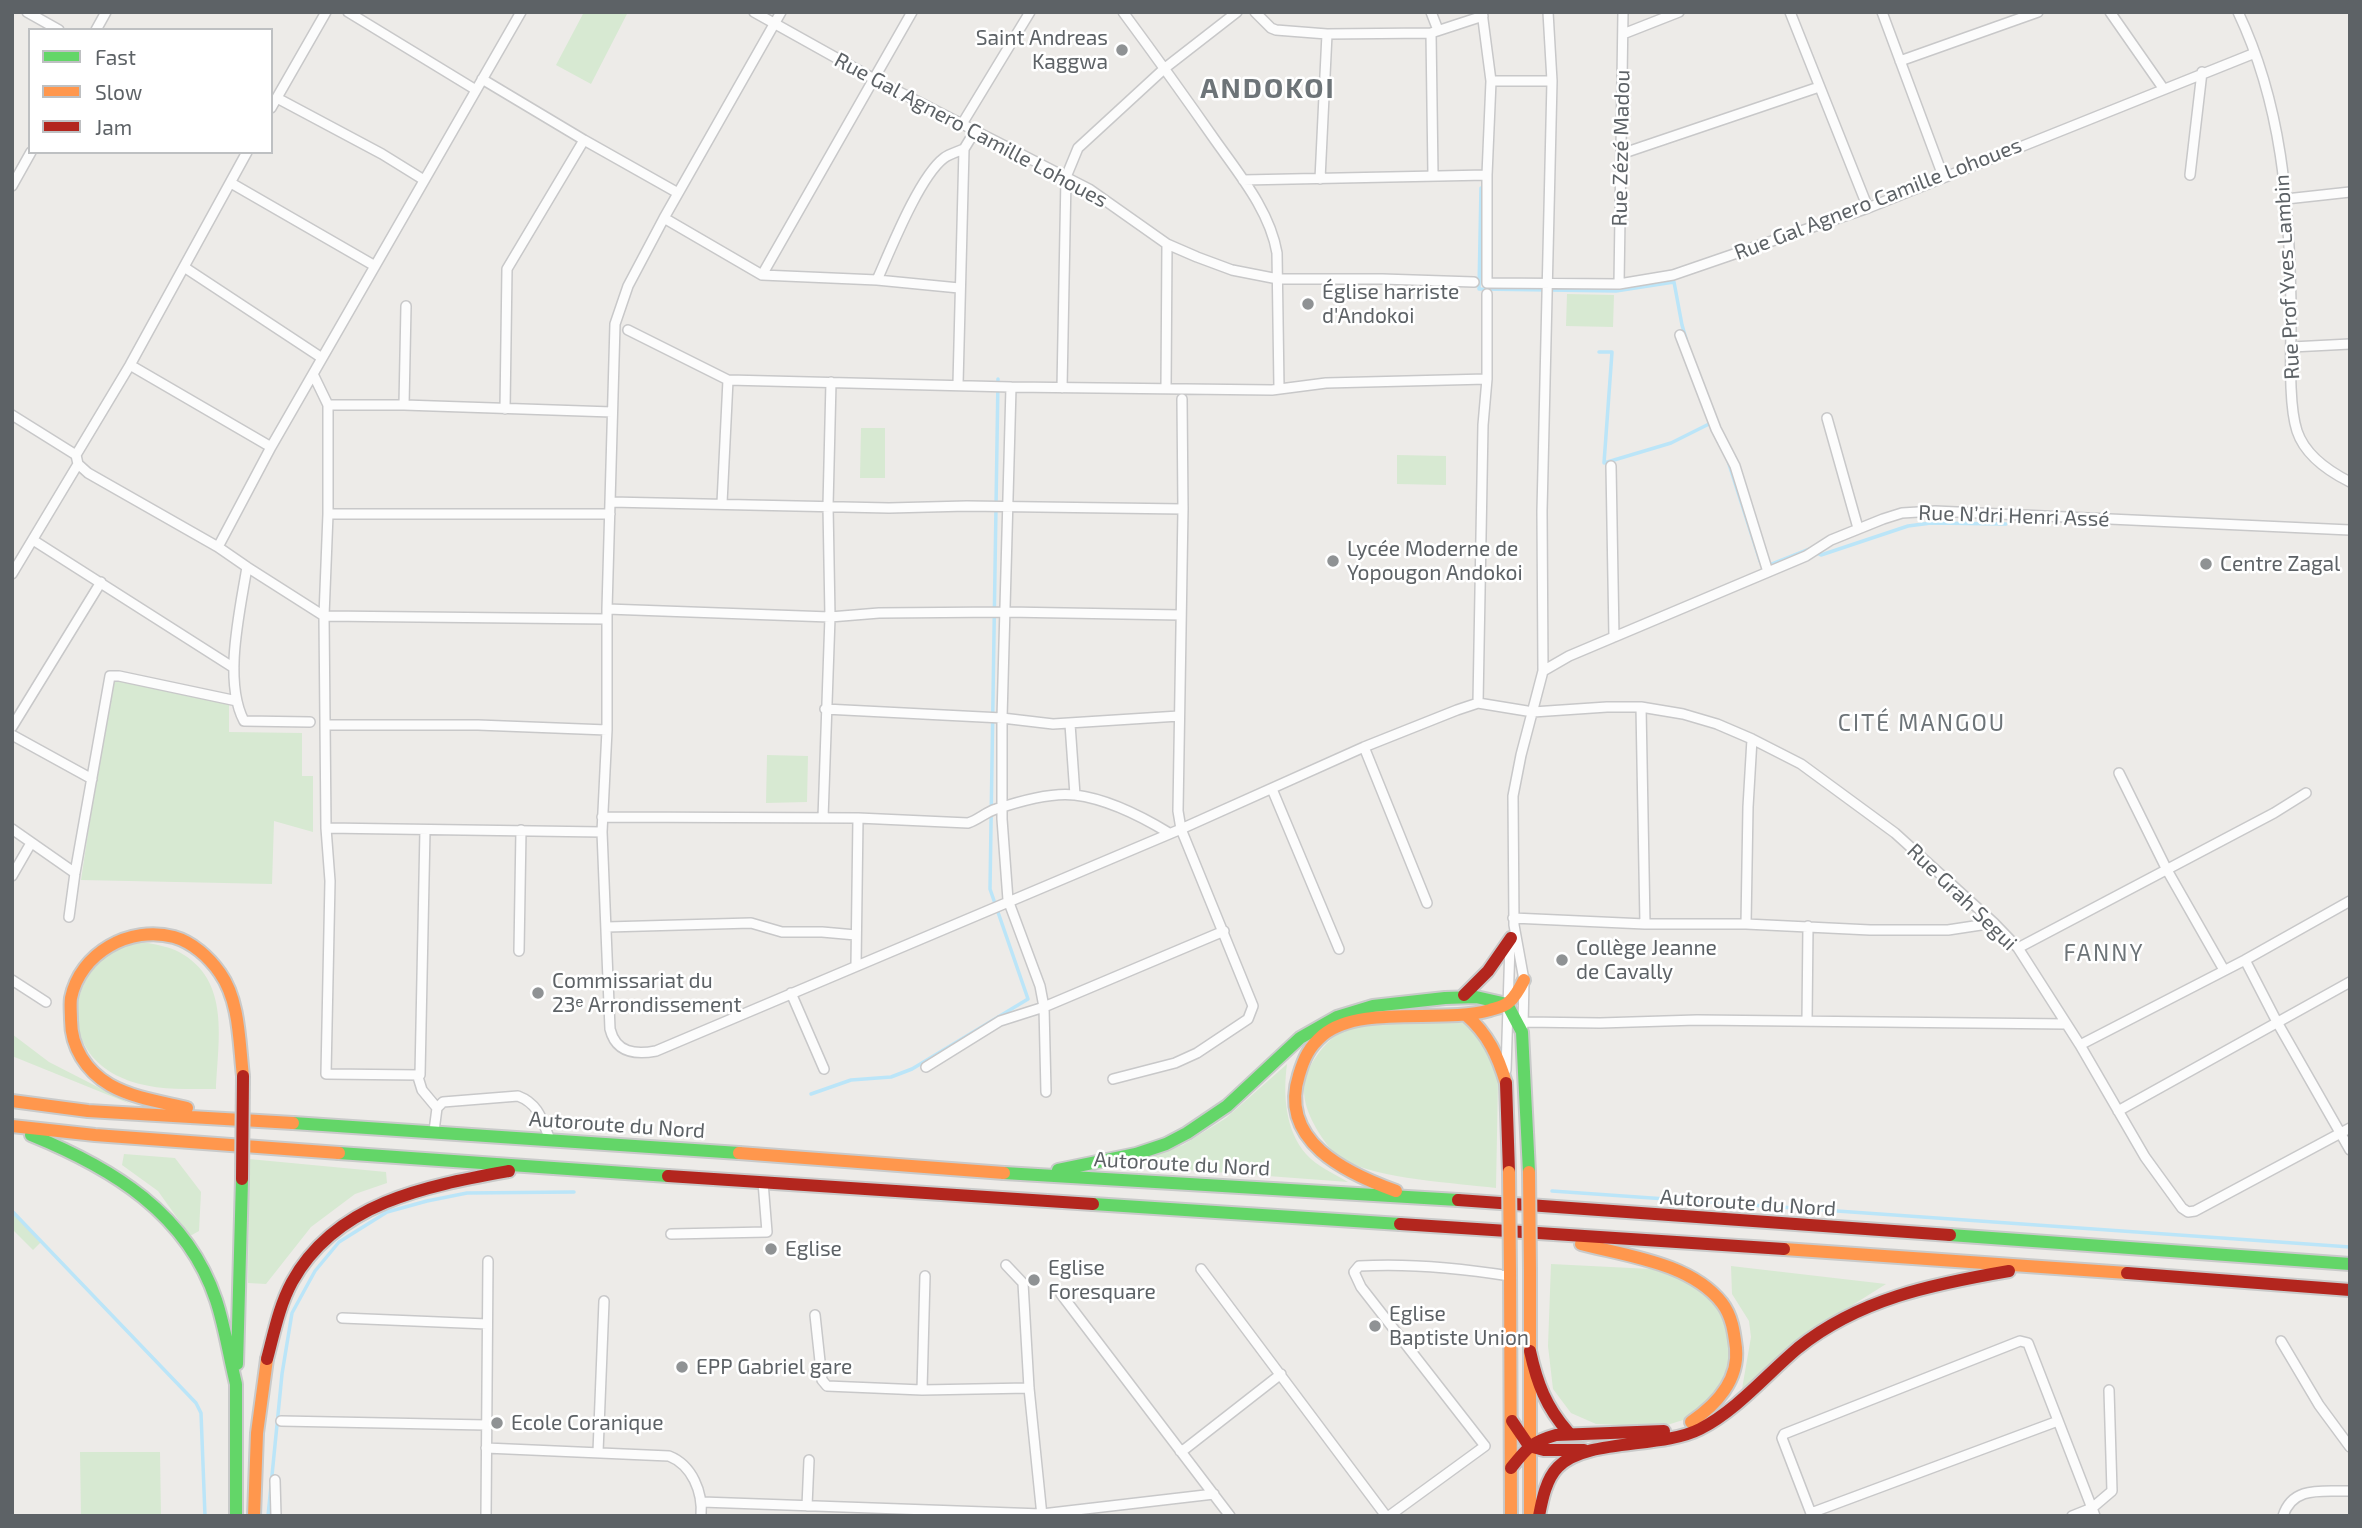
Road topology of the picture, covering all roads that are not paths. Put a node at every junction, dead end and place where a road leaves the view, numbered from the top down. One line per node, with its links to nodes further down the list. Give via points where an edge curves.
1 (27, 12): 24 (street)
2 (106, 12): 25 (street)
3 (326, 12): 40 (street)
4 (348, 12): 39 (street)
5 (521, 12): 33 (street)
6 (754, 12): 23 (street, Rue Gal Agnero Camille Lohoues)
7 (781, 12): 23 (street)
8 (912, 12): 34 (street)
9 (1030, 12): 42 (street)
10 (1123, 12): 31 (street)
11 (1237, 12): 31 (street)
12 (1255, 12): 27 (street, via 1276,30)
13 (1431, 12): 26 (street)
14 (1548, 12): 35 (street)
15 (1623, 12): 28 (street, Rue Zézé Madou)
16 (1679, 12): 28 (street)
17 (1790, 12): 37 (street)
18 (1882, 12): 30 (street)
19 (2038, 12): 30 (street)
20 (2110, 12): 38 (street)
21 (2238, 12): 29 (street, Rue Prof Yves Lambin)
22 (1483, 14): 26 (street); 36 (street)
23 (774, 24): 34 (street, Rue Gal Agnero Camille Lohoues); 60 (street)
24 (55, 28)
25 (97, 28)
26 (1435, 32): 27 (street); 49 (street)
27 (1327, 34): 54 (street)
28 (1623, 34): 46 (street, Rue Zézé Madou)
29 (2255, 53): 32 (street, Rue Gal Agnero Camille Lohoues); 61 (street, Rue Prof Yves Lambin, via 2276,119)
30 (1900, 61): 52 (street)
31 (1165, 68): 53 (street, via 1078,148); 56 (street)
32 (2202, 72): 38 (street, Rue Gal Agnero Camille Lohoues); 51 (street)
33 (482, 79): 39 (street); 44 (street)
34 (874, 79): 42 (street, Rue Gal Agnero Camille Lohoues); 67 (street)
35 (1552, 81): 36 (street); 71 (street)
36 (1491, 82): 50 (street)
37 (1819, 87): 46 (street); 62 (street)
38 (2163, 89): 52 (street, Rue Gal Agnero Camille Lohoues)
39 (476, 90): 55 (street)
40 (277, 99): 41 (street); 55 (street)
41 (273, 105)
42 (962, 124): 43 (street, Rue Gal Agnero Camille Lohoues)
43 (975, 131): 45 (street); 53 (street, Rue Gal Agnero Camille Lohoues)
44 (584, 140): 60 (street); 94 (street, via 507,269)
45 (964, 149): 69 (street, via 936,166 903,221); 73 (street)
46 (1621, 153): 72 (street, Rue Zézé Madou)
47 (29, 154): 58 (street)
48 (246, 154): 57 (street)
49 (1433, 175): 50 (street); 54 (street)
50 (1487, 175): 71 (street, Rue Gal Agnero Camille Lohoues, via 1487,283)
51 (2190, 175)
52 (1943, 176): 62 (street, Rue Gal Agnero Camille Lohoues)
53 (1066, 177): 64 (street, Rue Gal Agnero Camille Lohoues); 88 (street)
54 (1320, 179): 56 (street)
55 (425, 180): 65 (street)
56 (1243, 180): 68 (street, via 1274,235)
57 (231, 183): 65 (street); 66 (street)
58 (12, 187)
59 (2350, 192): 61 (street)
60 (678, 193): 63 (street)
61 (2286, 199): 79 (street, Rue Prof Yves Lambin)
62 (1868, 208): 72 (street, Rue Gal Agnero Camille Lohoues, via 1673,275)
63 (664, 218): 67 (street); 95 (street, via 628,286 615,324)
64 (1167, 244): 68 (street, Rue Gal Agnero Camille Lohoues, via 1232,270); 89 (street)
65 (375, 266): 80 (street)
66 (184, 267): 80 (street); 81 (street)
67 (762, 275): 69 (street)
68 (1278, 279): 70 (street, Rue Gal Agnero Camille Lohoues); 90 (street)
69 (877, 281): 73 (street)
70 (1474, 282)
71 (1548, 283): 72 (street, Rue Gal Agnero Camille Lohoues); 124 (street)
72 (1619, 284)
73 (959, 288): 86 (street)
74 (1487, 295): 83 (street)
75 (406, 306): 93 (street)
76 (628, 330): 84 (street)
77 (1680, 335): 114 (street, via 1735,466)
78 (2350, 344): 79 (street)
79 (2292, 347): 101 (street, Rue Prof Yves Lambin, via 2300,438 2320,463)
80 (322, 358): 82 (street)
81 (130, 365): 98 (street); 99 (street)
82 (313, 374): 92 (street); 98 (street)
83 (1487, 379): 90 (street); 126 (street)
84 (727, 380): 85 (street); 103 (street)
85 (831, 382): 86 (street); 104 (street)
86 (958, 384): 87 (street)
87 (1011, 387): 88 (street); 105 (street)
88 (1062, 387): 89 (street)
89 (1166, 388): 90 (street)
90 (1279, 388)
91 (1182, 398): 106 (street)
92 (328, 405): 93 (street); 107 (street)
93 (404, 405): 94 (street)
94 (505, 408): 95 (street)
95 (612, 412): 102 (street)
96 (12, 415): 99 (street)
97 (1827, 418): 109 (street)
98 (271, 447): 112 (street)
99 (77, 459): 111 (street); 112 (street, via 88,473)
100 (1611, 466): 122 (street)
101 (2350, 481)
102 (610, 502): 103 (street); 108 (street)
103 (722, 503): 104 (street)
104 (828, 506): 105 (street); 121 (street)
105 (1008, 507): 106 (street); 117 (street)
106 (1183, 509): 119 (street)
107 (328, 514): 108 (street); 120 (street)
108 (610, 514): 118 (street)
109 (1858, 528): 110 (street, Rue N’dri Henri Assé, via 1902,513 1936,511); 114 (street, Rue N’dri Henri Assé)
110 (2350, 530)
111 (33, 540): 115 (street); 116 (street)
112 (218, 547): 113 (street)
113 (247, 568): 120 (street); 123 (street)
114 (1768, 572): 122 (street, Rue N’dri Henri Assé)
115 (12, 574)
116 (101, 582): 123 (street); 135 (street)
117 (1006, 612): 119 (street); 121 (street); 131 (street)
118 (607, 614): 120 (street); 121 (street); 136 (street)
119 (1181, 615): 130 (street)
120 (324, 616): 134 (street)
121 (830, 617): 128 (street)
122 (1615, 637): 124 (street, Rue N’dri Henri Assé)
123 (234, 667): 125 (street)
124 (1543, 671): 129 (street)
125 (237, 701): 132 (street, via 244,721); 141 (street, via 110,676)
126 (1478, 703): 129 (street, Rue Grah Segui); 139 (street)
127 (1641, 707): 129 (street, Rue Grah Segui); 138 (street, Rue Grah Segui, via 1683,714); 165 (street)
128 (825, 709): 131 (street); 147 (street)
129 (1533, 712): 164 (street, via 1513,796)
130 (1180, 716): 133 (street); 151 (street)
131 (1002, 718): 133 (street); 145 (street)
132 (310, 722)
133 (1070, 724): 144 (street)
134 (327, 725): 136 (street); 149 (street)
135 (12, 727)
136 (607, 730): 146 (street)
137 (12, 736): 141 (street)
138 (1752, 739): 166 (street); 167 (street, Rue Grah Segui, via 1801,764 1895,834)
139 (1364, 747): 142 (street); 162 (street)
140 (2119, 773): 157 (street)
141 (92, 779): 158 (street)
142 (1272, 789): 151 (street); 174 (street)
143 (2306, 793): 157 (street)
144 (1075, 795): 145 (street); 155 (street, via 1109,803)
145 (1003, 807): 148 (street, via 968,823); 160 (street)
146 (602, 817): 147 (street); 154 (street)
147 (823, 818): 148 (street)
148 (859, 818): 171 (street)
149 (326, 828): 152 (street); 195 (street, via 330,881 326,1074)
150 (12, 829): 156 (street)
151 (1181, 829): 155 (street); 170 (street)
152 (425, 830): 153 (street); 195 (street, via 422,1072)
153 (520, 830): 154 (street); 175 (street)
154 (602, 832): 169 (street)
155 (1169, 833): 160 (street)
156 (31, 843): 158 (street); 159 (street)
157 (2167, 870): 173 (street); 178 (street)
158 (75, 873): 163 (street)
159 (12, 876)
160 (1008, 901): 177 (street); 186 (street)
161 (2350, 901): 176 (street)
162 (1427, 903)
163 (69, 917)
164 (1513, 921): 165 (street); 172 (street); 179 (street)
165 (1645, 923): 166 (street)
166 (1746, 923): 168 (street)
167 (1994, 923): 168 (street, via 1948,930); 173 (street, Rue Grah Segui)
168 (1808, 926): 188 (street)
169 (607, 927): 171 (street, via 751,923 782,932); 182 (street, via 610,1029 615,1041 633,1054 656,1051)
170 (1224, 931): 186 (street); 196 (street, via 1252,1000 1248,1019 1191,1057)
171 (856, 935): 177 (street)
172 (1511, 938): 183 (main road); 185 (street)
173 (2018, 948): 190 (street, Rue Grah Segui)
174 (1339, 949)
175 (519, 951)
176 (2245, 960): 178 (street); 189 (street)
177 (856, 965): 182 (street)
178 (2224, 970): 192 (street)
179 (1524, 979): 185 (main road); 191 (street)
180 (12, 980): 184 (street)
181 (2350, 982): 189 (street)
182 (791, 993): 194 (street)
183 (1464, 995): 185 (main road); 210 (main road, via 1342,1014 1311,1031 1234,1101 1178,1138 1139,1152)
184 (46, 1002)
185 (1507, 1004): 187 (main road); 191 (main road); 197 (street)
186 (1044, 1007): 193 (street, via 1000,1021); 198 (street)
187 (1466, 1015): 197 (main road, via 1488,1036); 212 (main road, via 1381,1017 1340,1027 1312,1046 1297,1073 1299,1122 1329,1161 1346,1172)
188 (1807, 1021): 190 (street); 191 (street)
189 (2277, 1022): 201 (street); 206 (street)
190 (2066, 1024): 192 (street, Rue Grah Segui)
191 (1523, 1027): 229 (main road, bridge)
192 (2080, 1045): 201 (street, Rue Grah Segui)
193 (926, 1067)
194 (824, 1069)
195 (418, 1077): 200 (street)
196 (1113, 1079)
197 (1506, 1083): 220 (main road, bridge)
198 (1046, 1092)
199 (12, 1101): 202 (main road, Autoroute du Nord, via 89,1111)
200 (437, 1108): 205 (street); 207 (street, via 443,1102 518,1096 538,1108)
201 (2118, 1111): 206 (street, Rue Grah Segui, via 2145,1157 2188,1212)
202 (223, 1117): 205 (main road, Autoroute du Nord); 231 (main road, bridge, via 144,1099 109,1084 83,1061 69,1019 71,996 82,969 98,951 122,938 176,938 200,951 220,972 228,989 243,1076)
203 (12, 1126): 209 (main road); 231 (main road, via 115,1174 174,1223 200,1263 216,1300)
204 (2350, 1128): 206 (street, Rue Grah Segui)
205 (434, 1131): 207 (main road, Autoroute du Nord)
206 (2339, 1134): 208 (street)
207 (550, 1140): 210 (main road, Autoroute du Nord)
208 (2350, 1150)
209 (532, 1167): 211 (main road); 257 (main road, via 413,1191 377,1204 349,1219 305,1261 281,1309 267,1359 257,1433)
210 (1035, 1175): 212 (main road, Autoroute du Nord)
211 (763, 1182): 213 (street, via 767,1232); 214 (main road)
212 (1415, 1197): 216 (main road, Autoroute du Nord)
213 (671, 1234)
214 (1555, 1236): 218 (main road); 239 (main road, via 1682,1273 1702,1284 1727,1307 1737,1343 1727,1388 1706,1413 1689,1424 1660,1432)
215 (488, 1261): 227 (street)
216 (2350, 1264)
217 (1006, 1265): 232 (street, via 1023,1283)
218 (2037, 1266): 222 (main road); 243 (main road, via 1906,1291 1870,1303 1811,1338 1698,1430 1668,1441)
219 (1201, 1269): 230 (street)
220 (1510, 1273): 236 (main road); 262 (street, via 1383,1265 1359,1266 1354,1272 1485,1446)
221 (925, 1276): 233 (street)
222 (2350, 1290)
223 (1061, 1294): 244 (street)
224 (604, 1301): 245 (street)
225 (815, 1315): 233 (street, via 823,1384)
226 (342, 1318): 227 (street)
227 (487, 1324): 238 (street)
228 (2281, 1341): 242 (street)
229 (1530, 1351): 239 (main road, via 1541,1398); 240 (main road)
230 (1282, 1374): 244 (street); 262 (street)
231 (236, 1384): 256 (main road)
232 (1028, 1388): 233 (street); 255 (street)
233 (922, 1390)
234 (2109, 1390): 253 (street, via 2113,1486)
235 (281, 1421): 238 (street)
236 (1512, 1421): 240 (main road); 247 (main road)
237 (2058, 1421): 253 (street); 254 (street); 254 (street, via 2028,1343 2020,1341 1784,1434)
238 (486, 1425): 241 (street)
239 (1568, 1433): 240 (main road)
240 (1529, 1446): 243 (main road); 247 (main road); 264 (main road)
241 (486, 1447): 245 (street); 259 (street)
242 (2350, 1447)
243 (1608, 1449): 265 (main road, via 1559,1464)
244 (1181, 1451): 250 (street)
245 (598, 1452): 251 (street, via 681,1460)
246 (809, 1460): 252 (street)
247 (1511, 1468): 263 (main road)
248 (275, 1480): 258 (street)
249 (2350, 1491): 267 (street, via 2297,1495)
250 (1214, 1494): 255 (street); 261 (street)
251 (702, 1502): 252 (street); 260 (street)
252 (807, 1506): 255 (street)
253 (2094, 1512): 266 (street)
254 (1812, 1514)
255 (1042, 1515)
256 (236, 1516)
257 (254, 1516)
258 (276, 1516)
259 (486, 1516)
260 (701, 1516)
261 (1230, 1516)
262 (1388, 1516)
263 (1511, 1516)
264 (1530, 1516)
265 (1539, 1516)
266 (2072, 1516)
267 (2283, 1516)

